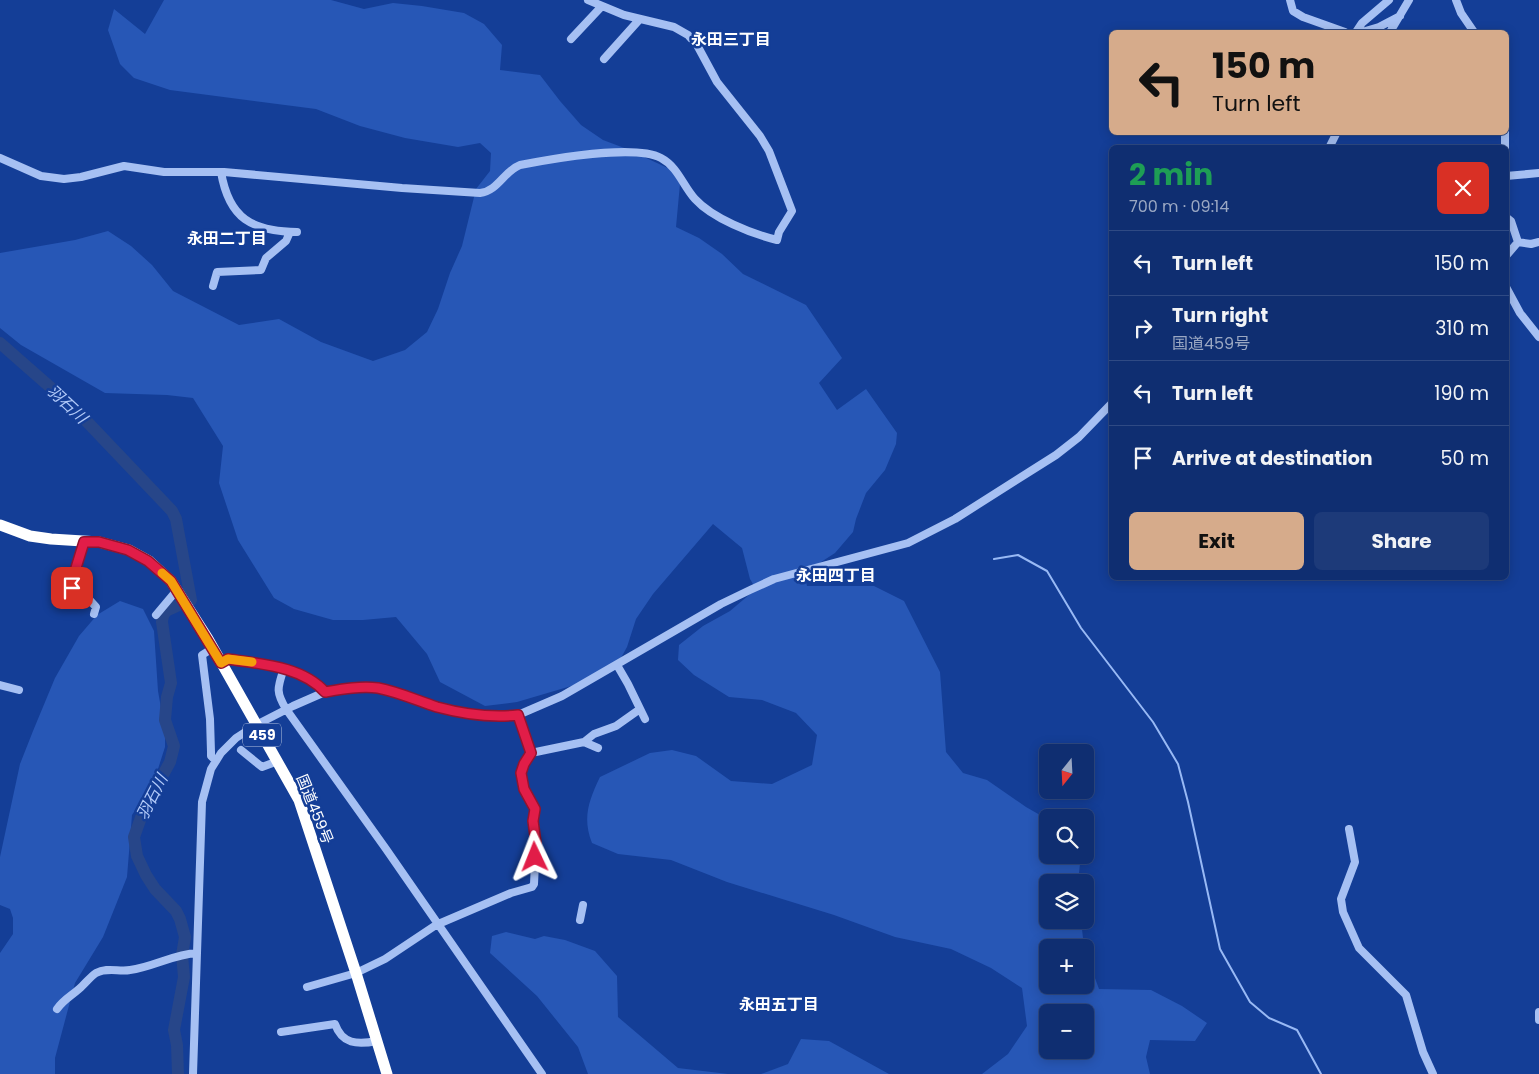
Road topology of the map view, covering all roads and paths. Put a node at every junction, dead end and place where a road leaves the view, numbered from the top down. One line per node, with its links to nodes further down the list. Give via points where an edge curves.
1 (588, 0): 6 (street)
2 (1290, 0): 9 (street, via 1293,11)
3 (1389, 0): 11 (street)
4 (1410, 0): 7 (street)
5 (1456, 0): 14 (street)
6 (602, 6): 8 (street); 15 (street)
7 (1400, 16): 12 (street); 13 (street)
8 (639, 20): 16 (street); 18 (street, via 666,24 688,36 697,45 717,82 760,136 792,211 777,240 738,226 702,206 670,164 645,152 520,165 489,191 480,193)
9 (1320, 28): 10 (street)
10 (1333, 30)
11 (1357, 30)
12 (1369, 30)
13 (1391, 30)
14 (1473, 30)
15 (571, 38)
16 (604, 59)
17 (0, 158): 18 (street, via 41,176 64,180 124,166 164,172)
18 (221, 172): 25 (street, via 230,201 244,220 275,232 294,232 266,258 261,270 217,272)
19 (1539, 173): 20 (street)
20 (1509, 176)
21 (1509, 219): 22 (street)
22 (1518, 242): 23 (street); 24 (street)
23 (1539, 242)
24 (1509, 252)
25 (213, 286)
26 (1509, 293): 27 (street)
27 (1539, 337)
28 (1109, 406): 36 (street, via 1056,455 955,519 908,543 789,575 750,590)
29 (0, 525): 30 (highway, 国道459号 / 459, via 30,536)
30 (84, 542): 31 (highway, 国道459号 / 459, via 99,542 128,550 143,558); 32 (street, via 71,584 96,607)
31 (177, 590): 33 (street); 34 (highway, 国道459号 / 459)
32 (94, 614)
33 (156, 615)
34 (213, 648): 35 (highway, 国道459号 / 459); 50 (street, via 202,655 211,756)
35 (221, 663): 37 (street, via 228,659); 45 (highway, 国道459号 / 459)
36 (617, 665): 42 (street); 43 (street, via 562,696)
37 (284, 668): 40 (street); 41 (street, via 278,693)
38 (0, 685): 39 (street)
39 (19, 690)
40 (325, 692): 41 (street); 43 (street, via 378,688 461,712)
41 (286, 709): 45 (street); 55 (street)
42 (640, 709): 44 (street); 46 (street)
43 (518, 715): 49 (street)
44 (645, 719)
45 (256, 725): 50 (street, via 236,738); 51 (highway, 国道459号 / 459)
46 (584, 742): 47 (street); 49 (street)
47 (598, 748)
48 (240, 750): 51 (street, via 262,767)
49 (531, 753): 55 (street, via 521,773 524,789 535,809 534,884)
50 (216, 761): 56 (street, via 202,802)
51 (278, 761): 57 (highway, 国道459号 / 459, via 299,800)
52 (1349, 829): 67 (street, via 1355,862 1341,899 1343,912 1359,948 1406,995)
53 (583, 906): 54 (street)
54 (580, 920)
55 (438, 924): 57 (street); 66 (street)
56 (197, 953): 59 (street, via 131,970 95,974); 64 (street)
57 (356, 973): 58 (street); 63 (highway, 国道459号 / 459)
58 (307, 987)
59 (57, 1009)
60 (1539, 1012): 61 (street)
61 (1539, 1020)
62 (281, 1032): 63 (street, via 335,1024 344,1039 366,1043)
63 (377, 1041): 65 (highway, 国道459号 / 459)
64 (193, 1074)
65 (387, 1074)
66 (542, 1074)
67 (1433, 1074)

